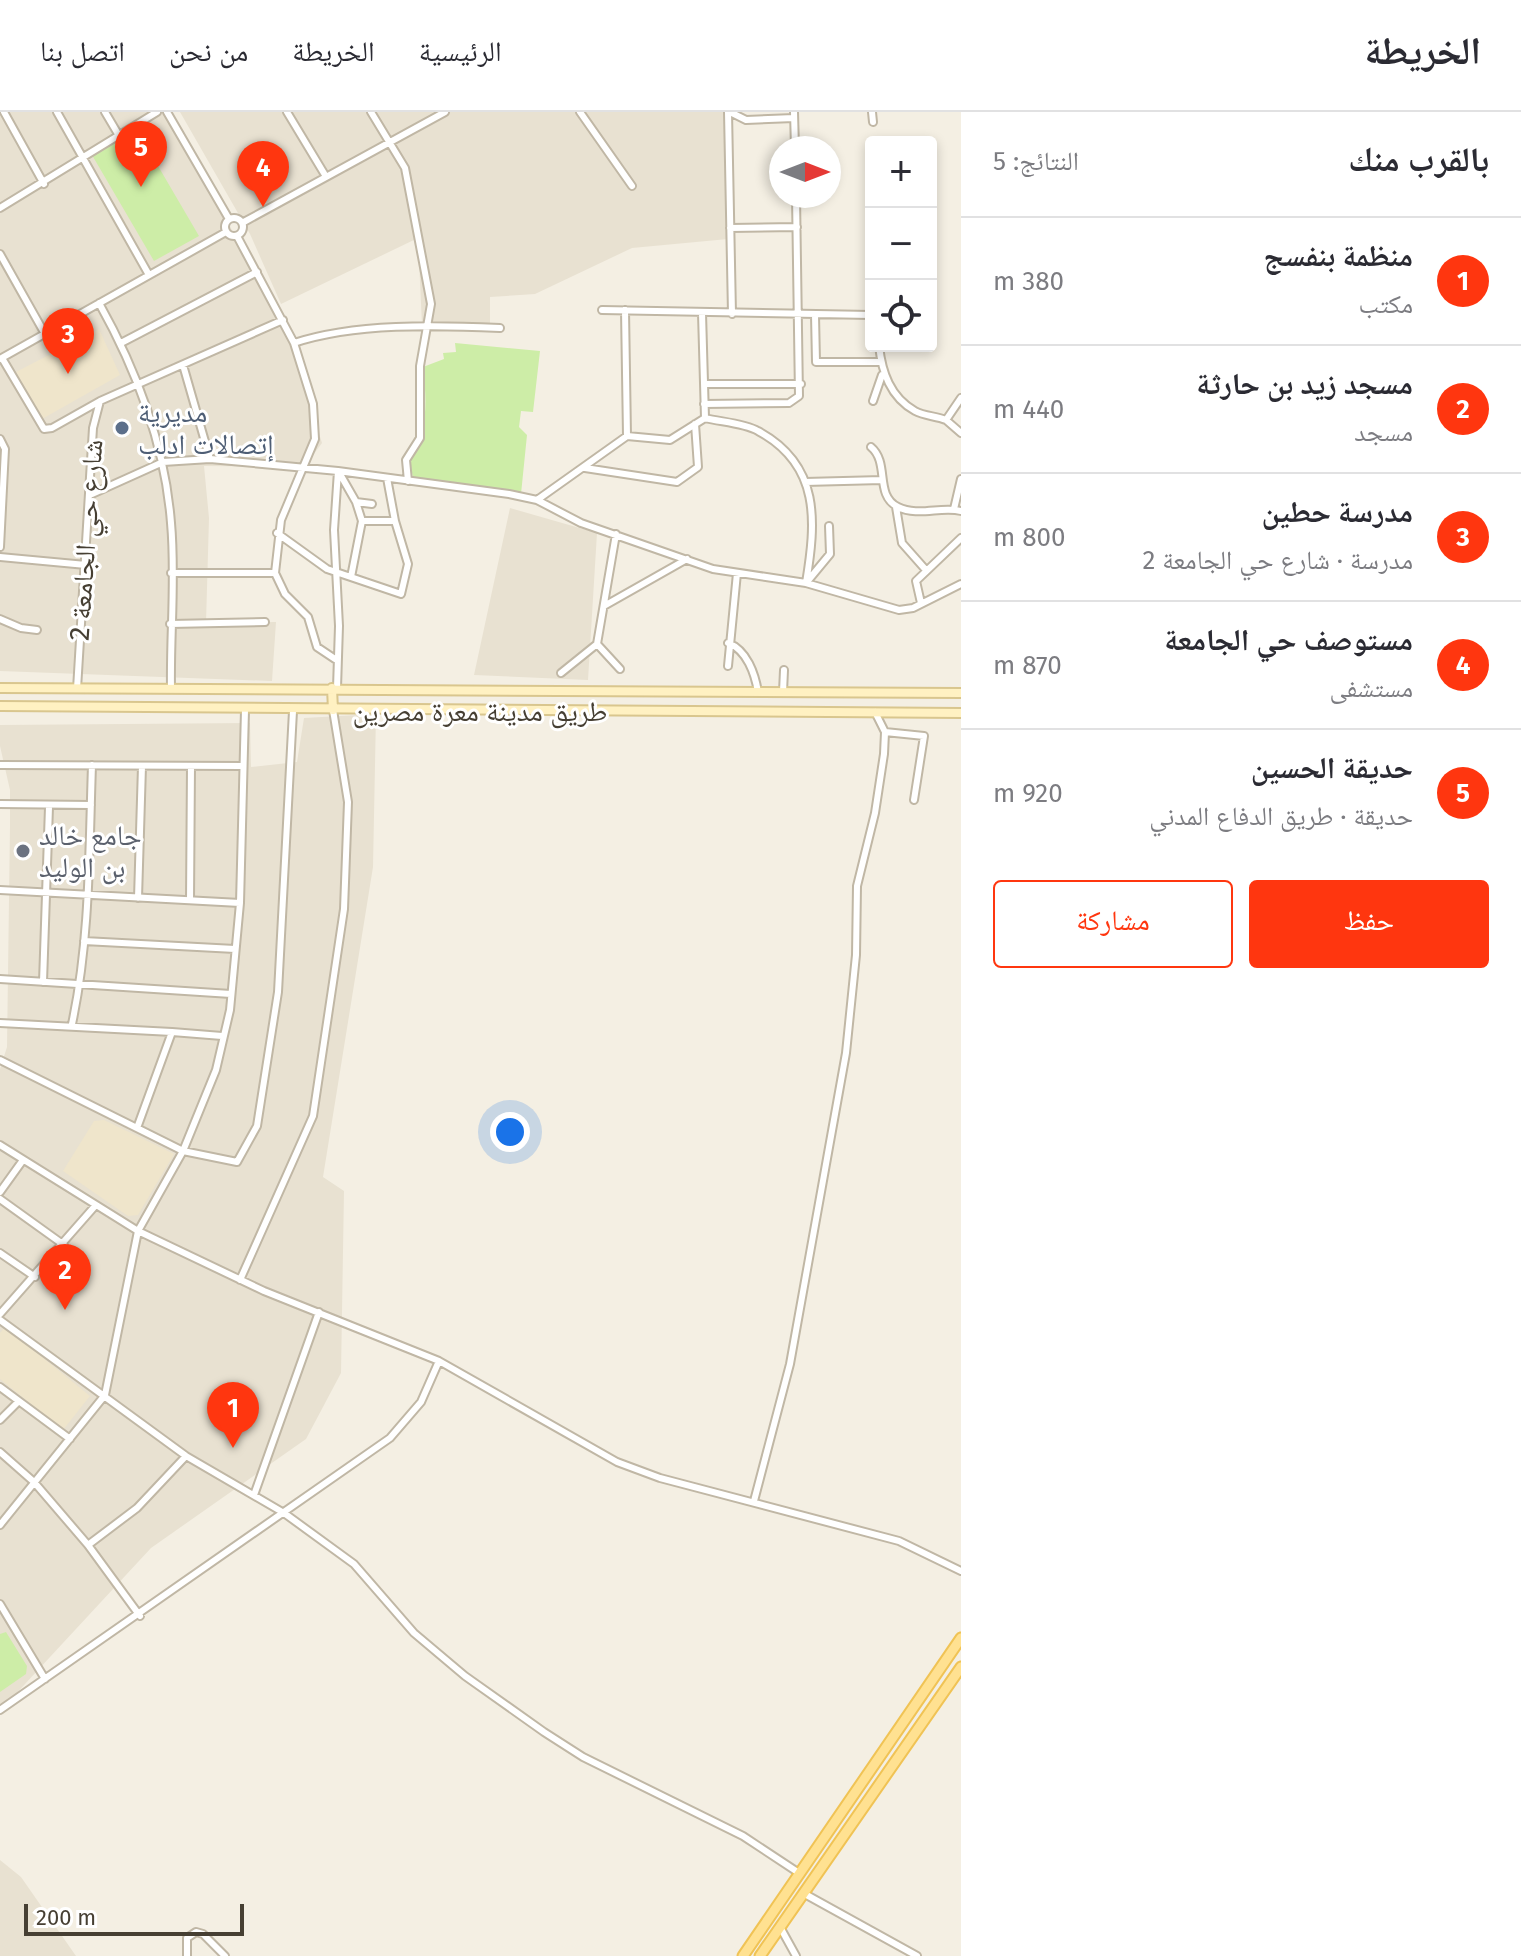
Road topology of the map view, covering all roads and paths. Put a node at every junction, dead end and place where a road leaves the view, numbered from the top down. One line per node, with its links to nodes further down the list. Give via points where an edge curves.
1 (4, 112): 19 (street)
2 (57, 112): 17 (street)
3 (105, 112): 14 (street)
4 (157, 112): 14 (street)
5 (167, 112): 23 (street)
6 (287, 112): 18 (street)
7 (371, 112): 16 (street)
8 (445, 112): 16 (street)
9 (580, 112): 20 (street)
10 (729, 112): 12 (street, via 746,120); 26 (street)
11 (872, 112): 13 (street)
12 (794, 115): 15 (street)
13 (873, 122)
14 (118, 134): 17 (street)
15 (795, 136)
16 (390, 141): 18 (street); 41 (street, via 408,181 430,292)
17 (82, 155): 19 (street); 31 (street)
18 (325, 175): 24 (street)
19 (44, 184): 21 (street)
20 (632, 186)
21 (0, 208)
22 (796, 208): 25 (street)
23 (229, 219): 24 (street); 27 (street)
24 (242, 223): 28 (street)
25 (797, 227): 26 (street); 39 (street)
26 (730, 228): 36 (street)
27 (226, 232): 28 (street); 31 (street)
28 (237, 236): 30 (street)
29 (0, 254): 43 (street)
30 (257, 272): 40 (street); 44 (street)
31 (149, 275): 32 (street)
32 (99, 303): 43 (street); 44 (street)
33 (602, 310): 34 (street)
34 (625, 310): 35 (street); 62 (street)
35 (702, 313): 36 (street); 52 (street)
36 (732, 314): 39 (street)
37 (815, 315): 38 (street); 39 (street); 48 (street, via 816,362)
38 (865, 315)
39 (800, 316): 53 (street)
40 (283, 320): 45 (street); 49 (street, شارع حي الجامعة 2)
41 (429, 324): 42 (street); 45 (street); 73 (street, via 420,366 420,438 406,460)
42 (500, 328)
43 (45, 334): 47 (street)
44 (121, 343): 51 (street)
45 (294, 343): 67 (street, via 310,389 316,433)
46 (880, 352): 48 (street)
47 (1, 359): 55 (street, via 44,429)
48 (881, 362): 50 (street)
49 (183, 365): 51 (street, شارع حي الجامعة 2); 65 (street)
50 (882, 375): 56 (street); 59 (street, via 915,411)
51 (138, 384): 55 (street, شارع حي الجامعة 2); 66 (street)
52 (704, 384): 53 (street); 57 (street)
53 (801, 384): 57 (street, via 792,402)
54 (961, 398): 59 (street)
55 (100, 401): 75 (street, شارع حي الجامعة 2, via 93,428)
56 (873, 401)
57 (704, 404): 58 (street)
58 (705, 418): 60 (street); 74 (street, via 756,429 781,446)
59 (946, 420): 61 (street)
60 (695, 424): 62 (street, via 670,440); 68 (street, via 698,467 677,482)
61 (961, 433)
62 (627, 436): 68 (street)
63 (0, 439): 88 (street, via 5,449)
64 (871, 447): 72 (street, via 881,458)
65 (210, 459): 66 (street); 67 (street)
66 (163, 462): 75 (street); 94 (street, via 172,525)
67 (301, 467): 69 (street); 85 (street)
68 (585, 468): 77 (street)
69 (338, 471): 70 (street); 76 (street); 78 (street)
70 (387, 478): 73 (street); 83 (street)
71 (961, 479): 81 (street)
72 (882, 480): 74 (street); 80 (street)
73 (408, 481): 77 (street)
74 (805, 482): 98 (street, via 813,509)
75 (92, 494): 91 (street, شارع حي الجامعة 2)
76 (354, 499): 78 (street); 79 (street); 82 (street)
77 (537, 500): 86 (street)
78 (335, 502): 93 (street)
79 (372, 504)
80 (896, 507): 81 (street, via 915,512); 92 (street, via 902,543)
81 (958, 510)
82 (362, 521): 83 (street); 97 (street)
83 (395, 521): 97 (street, via 408,564 401,594)
84 (829, 526): 98 (street, via 830,554)
85 (277, 533): 93 (street); 95 (street)
86 (616, 534): 90 (street); 101 (street)
87 (961, 538): 92 (street)
88 (0, 547)
89 (0, 557): 91 (street)
90 (687, 559): 96 (street); 101 (street)
91 (86, 565): 115 (street, شارع حي الجامعة 2)
92 (925, 569): 100 (street, via 915,585)
93 (336, 571): 97 (street); 108 (street)
94 (171, 573): 95 (street); 104 (street)
95 (275, 573): 108 (street, via 285,594 308,617 317,647)
96 (737, 573): 98 (street); 106 (street)
97 (351, 577)
98 (806, 583): 100 (street, via 899,610)
99 (961, 584): 100 (street)
100 (921, 603)
101 (603, 607): 107 (street)
102 (0, 619): 105 (street)
103 (265, 622): 104 (street)
104 (170, 624): 116 (street)
105 (37, 630)
106 (728, 643): 109 (street); 117 (street, via 752,668)
107 (597, 644): 110 (street); 112 (street)
108 (335, 659): 114 (street)
109 (728, 666)
110 (620, 669)
111 (784, 670): 118 (street)
112 (561, 673)
113 (0, 688): 115 (main road, طريق مدينة معرة مصرين)
114 (334, 688): 116 (main road, طريق مدينة معرة مصرين); 117 (main road, طريق مدينة معرة مصرين); 122 (main road)
115 (77, 689): 116 (main road, طريق مدينة معرة مصرين)
116 (171, 689)
117 (758, 692): 118 (main road, طريق مدينة معرة مصرين)
118 (783, 692): 119 (main road, طريق مدينة معرة مصرين)
119 (961, 693)
120 (0, 706): 121 (main road, طريق مدينة معرة مصرين)
121 (245, 710): 123 (main road, طريق مدينة معرة مصرين); 131 (street)
122 (333, 710): 123 (main road, طريق مدينة معرة مصرين); 124 (main road, طريق مدينة معرة مصرين); 164 (street, via 348,802 344,909 313,1116)
123 (293, 711): 155 (street, via 278,992 257,1126 237,1162)
124 (875, 712): 125 (main road, طريق مدينة معرة مصرين); 126 (street)
125 (961, 713)
126 (885, 732): 132 (street, via 924,736); 178 (street, via 875,813 857,886 846,1053 790,1364)
127 (0, 765): 128 (street)
128 (92, 765): 129 (street); 134 (street)
129 (142, 766): 130 (street); 139 (street)
130 (191, 766): 131 (street); 140 (street)
131 (243, 766): 141 (street)
132 (914, 800)
133 (0, 804): 135 (street)
134 (91, 805): 135 (street); 138 (street)
135 (49, 807): 137 (street)
136 (0, 890): 137 (street)
137 (47, 893): 138 (street); 145 (street)
138 (88, 895): 139 (street); 142 (street)
139 (138, 898): 140 (street)
140 (190, 900): 141 (street)
141 (240, 903): 143 (street)
142 (84, 941): 143 (street); 146 (street)
143 (235, 949): 147 (street)
144 (0, 979): 145 (street)
145 (43, 982): 146 (street)
146 (81, 984): 147 (street); 149 (street)
147 (231, 994): 151 (street)
148 (0, 1023): 149 (street)
149 (72, 1024): 150 (street)
150 (172, 1032): 151 (street); 153 (street)
151 (222, 1036): 155 (street, via 216,1070)
152 (0, 1060): 153 (street)
153 (137, 1128): 155 (street)
154 (0, 1145): 156 (street)
155 (183, 1151): 160 (street)
156 (23, 1160): 157 (street); 159 (street)
157 (0, 1192)
158 (0, 1199): 161 (street)
159 (95, 1206): 160 (street); 161 (street)
160 (138, 1231): 164 (street); 170 (street)
161 (64, 1245): 163 (street)
162 (0, 1253): 163 (street)
163 (35, 1277): 165 (street)
164 (240, 1280): 166 (street)
165 (3, 1306): 167 (street)
166 (319, 1312): 168 (street); 177 (street)
167 (0, 1317): 170 (street)
168 (439, 1361): 178 (street, via 617,1462); 180 (street, via 421,1402 399,1430)
169 (0, 1387): 171 (street)
170 (105, 1395): 173 (street); 175 (street)
171 (19, 1401): 172 (street); 173 (street)
172 (0, 1420)
173 (70, 1439): 176 (street)
174 (0, 1452): 176 (street)
175 (186, 1456): 177 (street); 183 (street, via 137,1508)
176 (34, 1482): 181 (street); 183 (street)
177 (254, 1495): 180 (street)
178 (754, 1501): 184 (street, via 899,1541)
179 (0, 1510): 181 (street)
180 (284, 1513): 186 (street); 191 (street, via 354,1564 414,1633 544,1732 583,1757 743,1836)
181 (7, 1516): 182 (street)
182 (0, 1525)
183 (88, 1545): 186 (street)
184 (961, 1571)
185 (0, 1604): 189 (street)
186 (140, 1616): 189 (street)
187 (961, 1638): 191 (main road)
188 (961, 1667): 192 (main road)
189 (45, 1679): 190 (street)
190 (0, 1710)
191 (799, 1873): 196 (main road)
192 (803, 1893): 193 (main road); 199 (street)
193 (780, 1927): 197 (main road); 198 (street)
194 (187, 1956): 195 (street, via 187,1938 196,1932)
195 (225, 1956)
196 (743, 1956)
197 (760, 1956)
198 (796, 1956)
199 (917, 1956)

